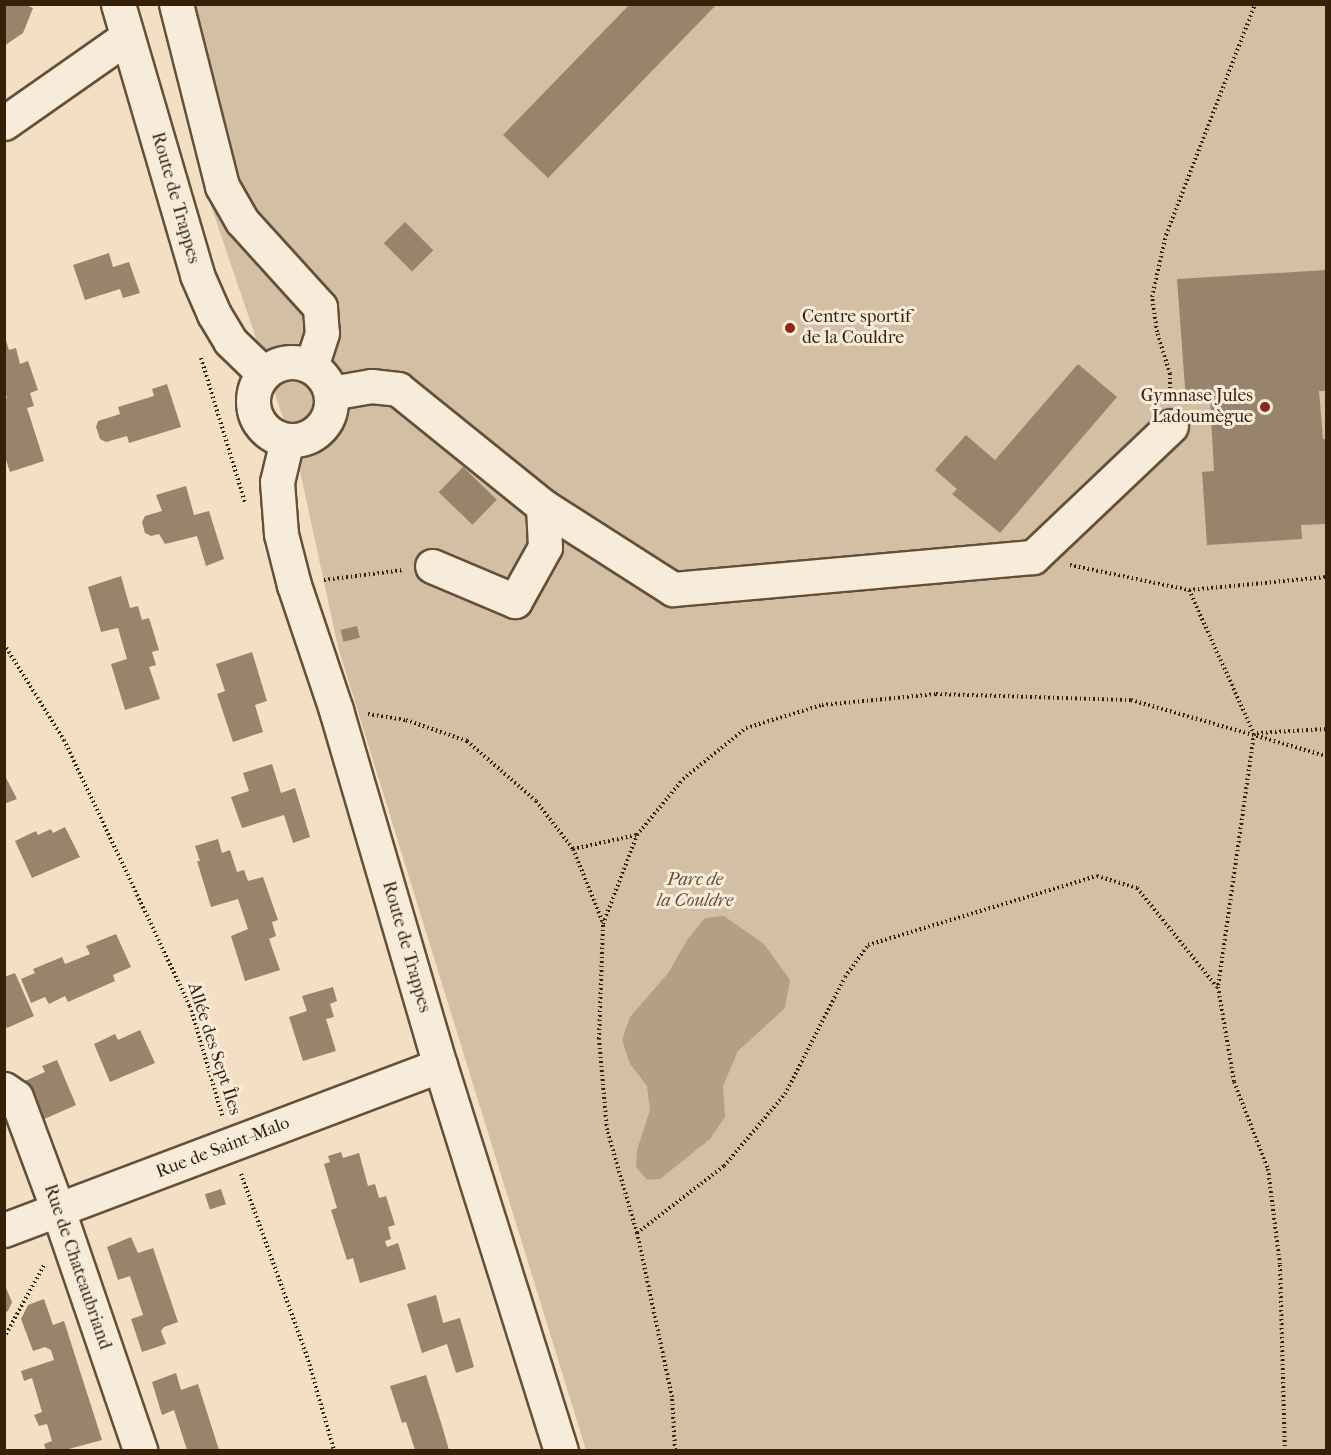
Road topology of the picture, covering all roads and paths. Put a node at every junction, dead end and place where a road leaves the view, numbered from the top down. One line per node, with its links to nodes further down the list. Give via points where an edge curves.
1 (118, 4): 4 (street, Route de Trappes)
2 (176, 4): 6 (street, via 222,186 242,221 320,306 322,333)
3 (1255, 4): 9 (path, via 1166,235 1152,297 1157,332 1170,374)
4 (127, 38): 5 (street); 7 (street, Route de Trappes, via 198,275 230,341)
5 (4, 123)
6 (311, 366): 7 (street, via 286,362); 8 (street)
7 (264, 374): 10 (street, via 253,396 258,420 275,437)
8 (331, 393): 10 (street, via 332,406 321,428 300,440); 11 (street, via 371,386 398,389)
9 (1171, 426): 12 (street)
10 (287, 441): 15 (street, Route de Trappes, via 277,482 280,534)
11 (543, 506): 12 (street, via 673,589); 13 (street, via 545,547 515,601)
12 (1033, 557): 16 (path)
13 (432, 566): 15 (path)
14 (1326, 577): 16 (path)
15 (294, 585): 18 (street, Route de Trappes)
16 (1189, 590): 20 (path)
17 (4, 644): 28 (path, Allée des Sept Îles, via 64,740 190,1006)
18 (336, 710): 23 (path, via 405,720 467,741 536,801); 26 (street, Route de Trappes)
19 (1326, 729): 20 (path)
20 (1254, 734): 21 (path); 22 (path, via 1131,700 936,694 822,705 746,728 683,779); 25 (path)
21 (1326, 756)
22 (637, 835): 23 (path); 24 (path)
23 (573, 849): 24 (path)
24 (603, 924): 31 (path, via 599,1040 606,1130)
25 (1218, 987): 31 (path, via 1137,888 1097,876 868,945 845,977 785,1094 724,1166); 38 (path, via 1234,1082 1268,1169 1280,1265)
26 (440, 1065): 28 (street, Rue de Saint-Malo); 36 (street, Route de Trappes)
27 (4, 1089): 29 (street, Rue de Chateaubriand, via 16,1097)
28 (231, 1145): 29 (street, Rue de Saint-Malo); 35 (path, Allée des Sept Îles, via 307,1356)
29 (58, 1210): 30 (street, Rue de Saint-Malo); 32 (street, Rue de Chateaubriand)
30 (4, 1230)
31 (637, 1233): 37 (path, via 672,1397)
32 (73, 1254): 33 (path, via 42,1266); 34 (street, Rue de Chateaubriand)
33 (4, 1338)
34 (140, 1450)
35 (334, 1450)
36 (561, 1450)
37 (675, 1450)
38 (1285, 1450)

